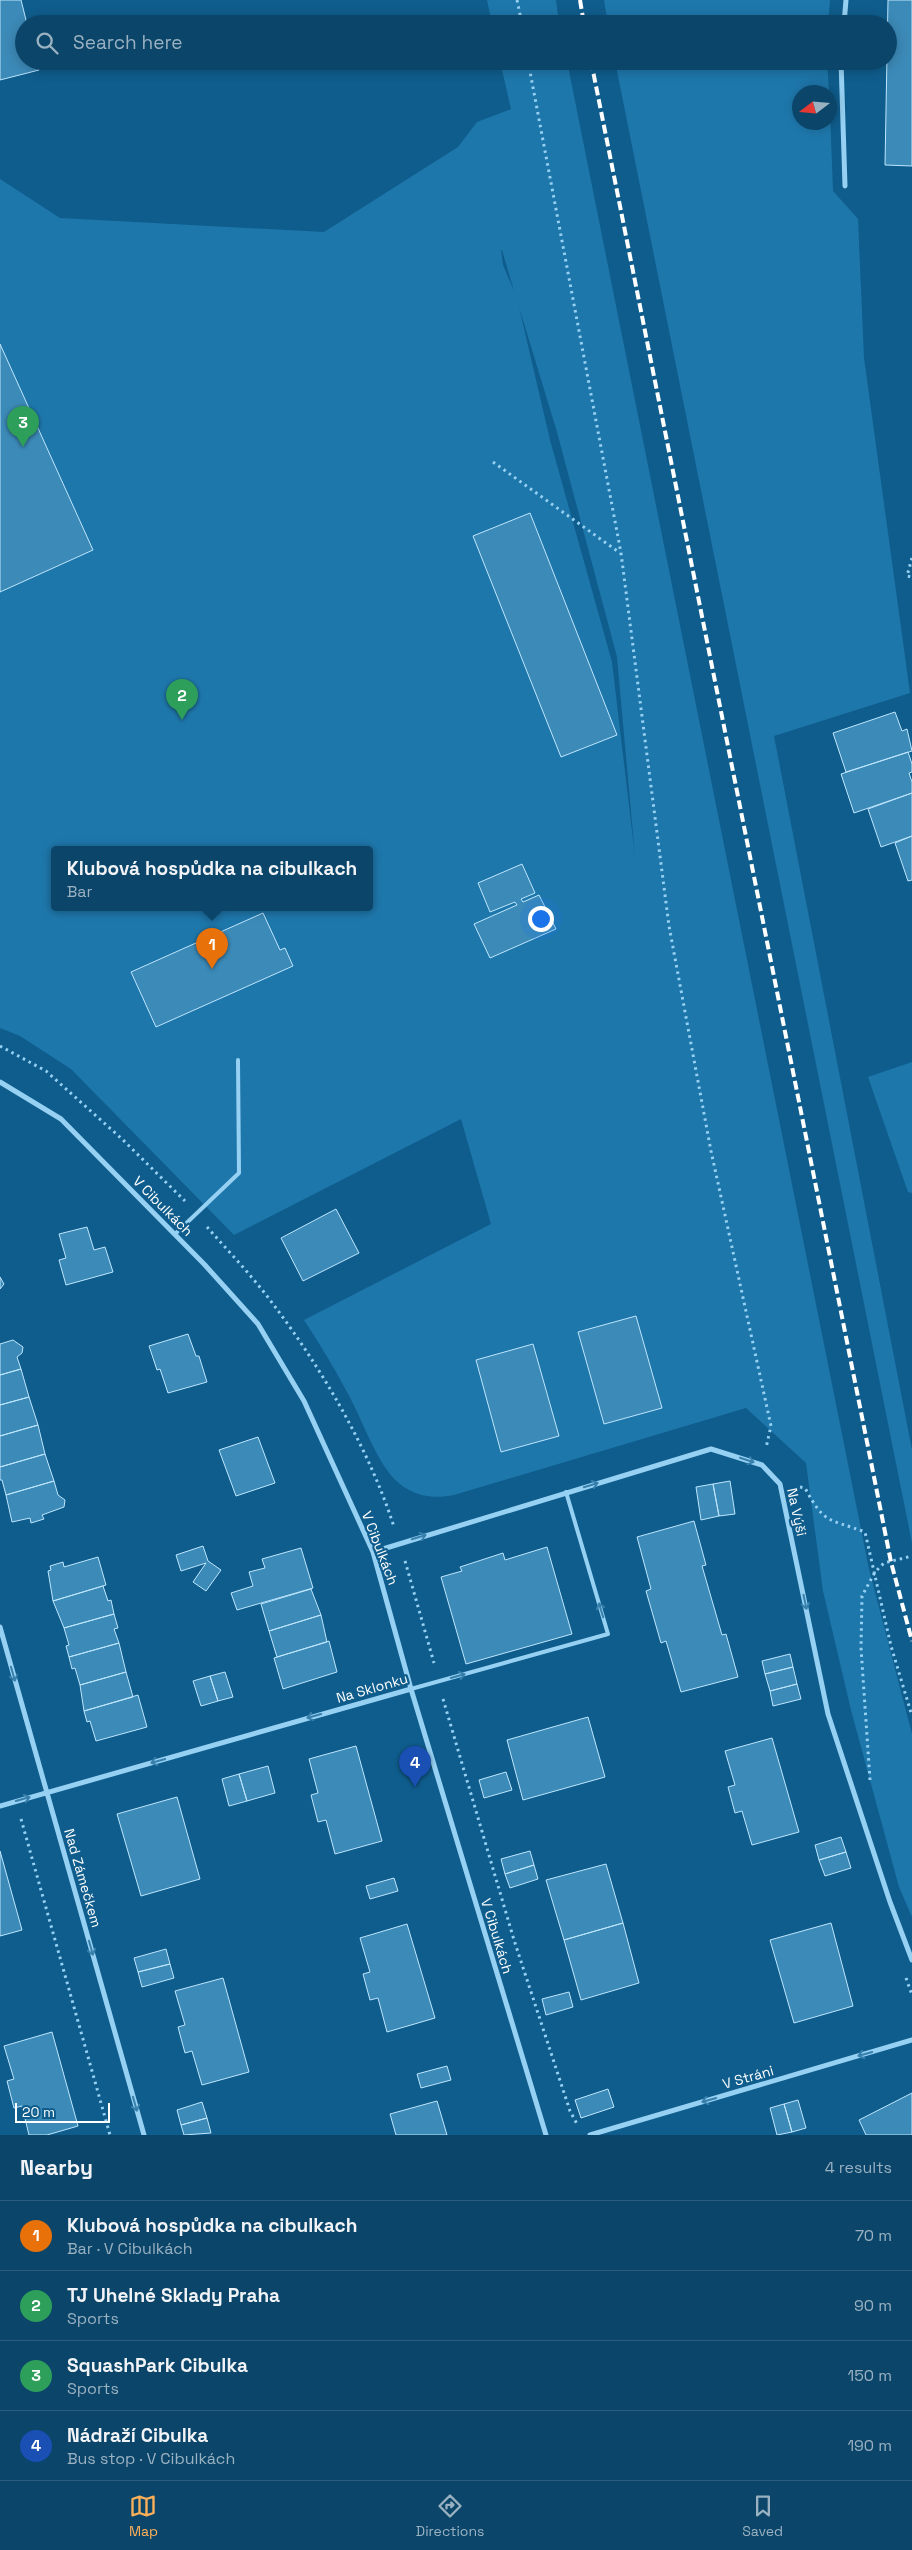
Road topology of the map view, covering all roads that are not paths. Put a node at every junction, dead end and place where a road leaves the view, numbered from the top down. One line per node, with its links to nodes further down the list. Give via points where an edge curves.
1 (846, 0): 2 (street)
2 (845, 15)
3 (841, 70): 4 (street)
4 (845, 186)
5 (238, 1060): 7 (lane, via 239,1173)
6 (0, 1082): 7 (street, V Cibulkách, via 61,1119)
7 (175, 1234): 9 (street, V Cibulkách, via 258,1324 304,1401)
8 (566, 1492): 9 (street, Na Výši, one-way to 8); 11 (lane, Na Sklonku, one-way to 8, via 608,1634); 14 (street, Na Výši, one-way to 14, via 711,1449 762,1465 780,1484 828,1714)
9 (373, 1552): 11 (street, V Cibulkách)
10 (0, 1627): 12 (street, Nad Zámečkem, one-way to 12)
11 (411, 1689): 12 (street, Na Sklonku, one-way to 12); 17 (street, V Cibulkách)
12 (47, 1792): 13 (street, Na Sklonku, one-way to 12); 16 (street, Nad Zámečkem, one-way to 16)
13 (0, 1806)
14 (912, 1960)
15 (912, 2040): 18 (street, V Stráni, one-way to 18)
16 (144, 2135)
17 (546, 2135)
18 (590, 2135)

